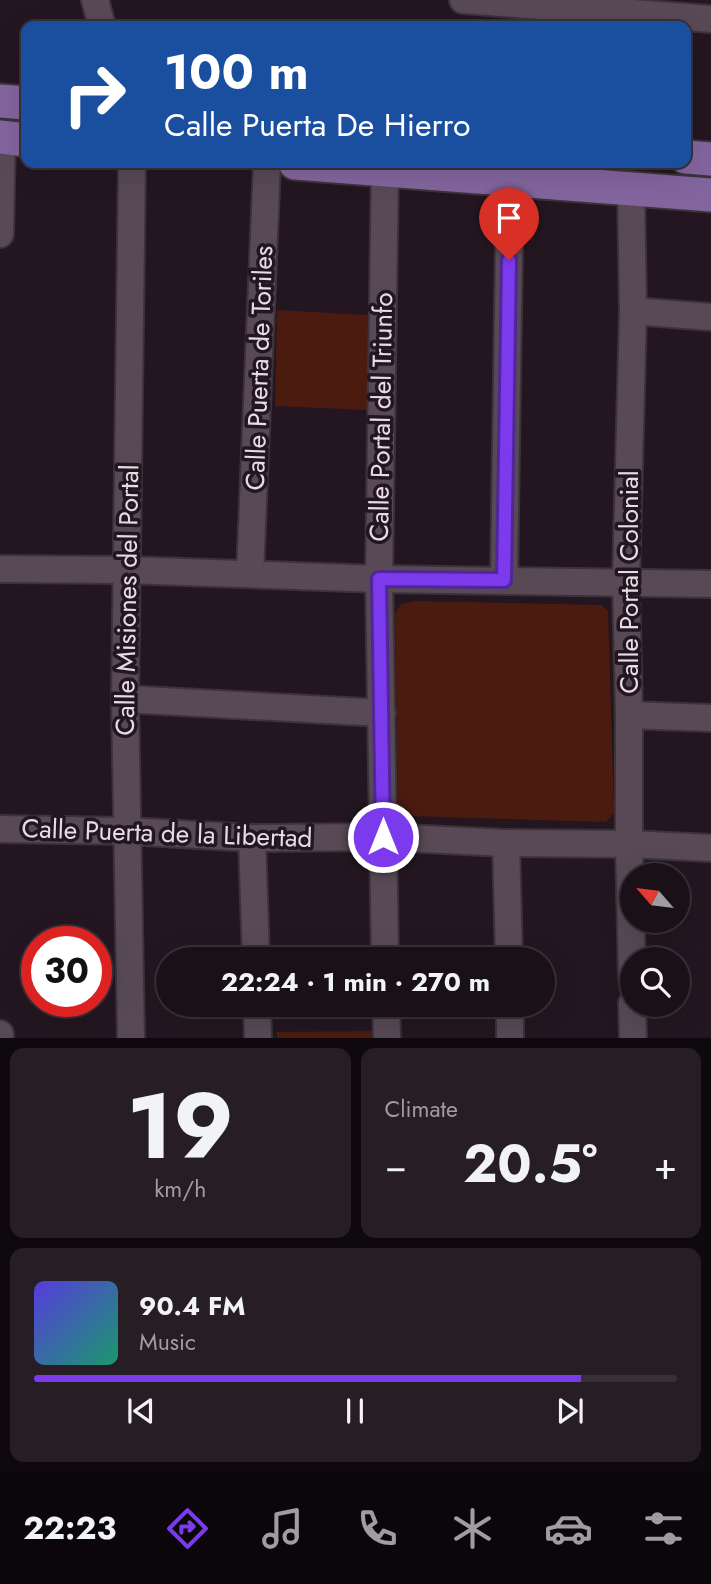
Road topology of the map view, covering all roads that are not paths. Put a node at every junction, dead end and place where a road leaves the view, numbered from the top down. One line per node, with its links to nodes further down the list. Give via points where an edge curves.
1 (95, 0): 6 (street)
2 (463, 0): 4 (street)
3 (680, 8): 4 (street); 5 (street)
4 (554, 17)
5 (711, 19)
6 (101, 21)
7 (0, 101): 8 (main road)
8 (21, 103)
9 (10, 138): 19 (street)
10 (691, 157): 11 (main road)
11 (711, 159)
12 (132, 168): 23 (street, Calle Misiones del Portal)
13 (267, 168): 24 (street, Calle Puerta de Toriles)
14 (385, 168): 25 (street, Calle Portal del Triunfo)
15 (404, 168): 16 (main road)
16 (510, 179): 17 (main road); 26 (street)
17 (631, 189): 18 (main road); 20 (street, Calle Portal Colonial)
18 (711, 195)
19 (0, 234)
20 (633, 311): 21 (street); 27 (street, Calle Portal Colonial)
21 (711, 317)
22 (0, 569): 23 (street)
23 (127, 570): 24 (street); 29 (street, Calle Misiones del Portal)
24 (250, 574): 25 (street)
25 (379, 579): 26 (street); 30 (street, Calle Portal del Triunfo)
26 (504, 580): 27 (street)
27 (626, 582): 28 (street); 31 (street, Calle Portal Colonial)
28 (711, 584)
29 (125, 699): 30 (street); 34 (street, Calle Misiones del Portal)
30 (382, 713): 35 (street, Calle Portal del Triunfo)
31 (629, 715): 32 (street); 38 (street, Calle Portal Colonial)
32 (711, 718)
33 (0, 829): 34 (street, Calle Puerta de la Libertad)
34 (127, 831): 36 (street, Calle Puerta de la Libertad); 48 (street, Calle Misiones del Portal)
35 (383, 837): 36 (street, Calle Puerta de la Libertad); 37 (street, Calle Puerta de la Libertad); 41 (street, Calle Portal del Triunfo)
36 (252, 838): 40 (street)
37 (506, 843): 38 (street, Calle Puerta de la Libertad); 42 (street)
38 (629, 844): 39 (street, Calle Puerta de la Libertad); 43 (street, Calle Portal Colonial)
39 (711, 848)
40 (256, 947)
41 (385, 947)
42 (509, 947)
43 (631, 947)
44 (257, 1017): 49 (street)
45 (386, 1017): 50 (street)
46 (510, 1017): 51 (street)
47 (632, 1017): 52 (street)
48 (131, 1038)
49 (258, 1038)
50 (387, 1038)
51 (510, 1038)
52 (633, 1038)

